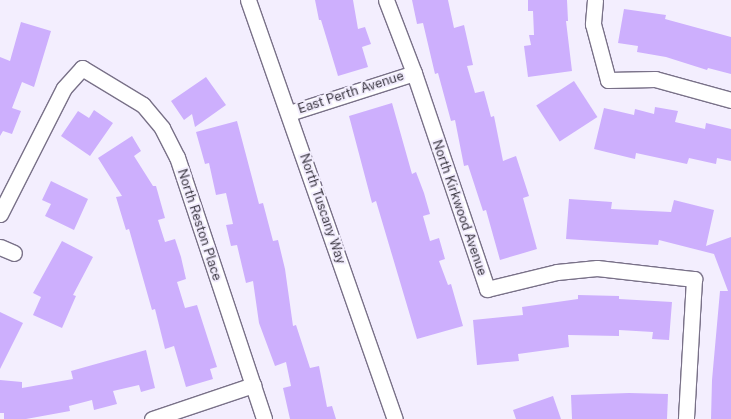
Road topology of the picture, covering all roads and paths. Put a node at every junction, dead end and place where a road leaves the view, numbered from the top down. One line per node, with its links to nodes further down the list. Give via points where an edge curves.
1 (248, 0): 6 (street, North Tuscany Way)
2 (386, 0): 4 (street, North Kirkwood Avenue)
3 (594, 0): 5 (street, via 593,24 608,80 655,80)
4 (414, 73): 6 (street, East Perth Avenue); 14 (street, North Kirkwood Avenue, via 487,289 556,272 597,268 694,279)
5 (731, 100)
6 (289, 113): 13 (street, North Tuscany Way)
7 (0, 214): 10 (street, North Reston Place, via 64,88 82,68 143,105 162,128 177,157)
8 (0, 246): 9 (street)
9 (14, 253)
10 (253, 386): 11 (street); 12 (street, North Reston Place)
11 (152, 419)
12 (264, 419)
13 (395, 419)
14 (686, 419)

